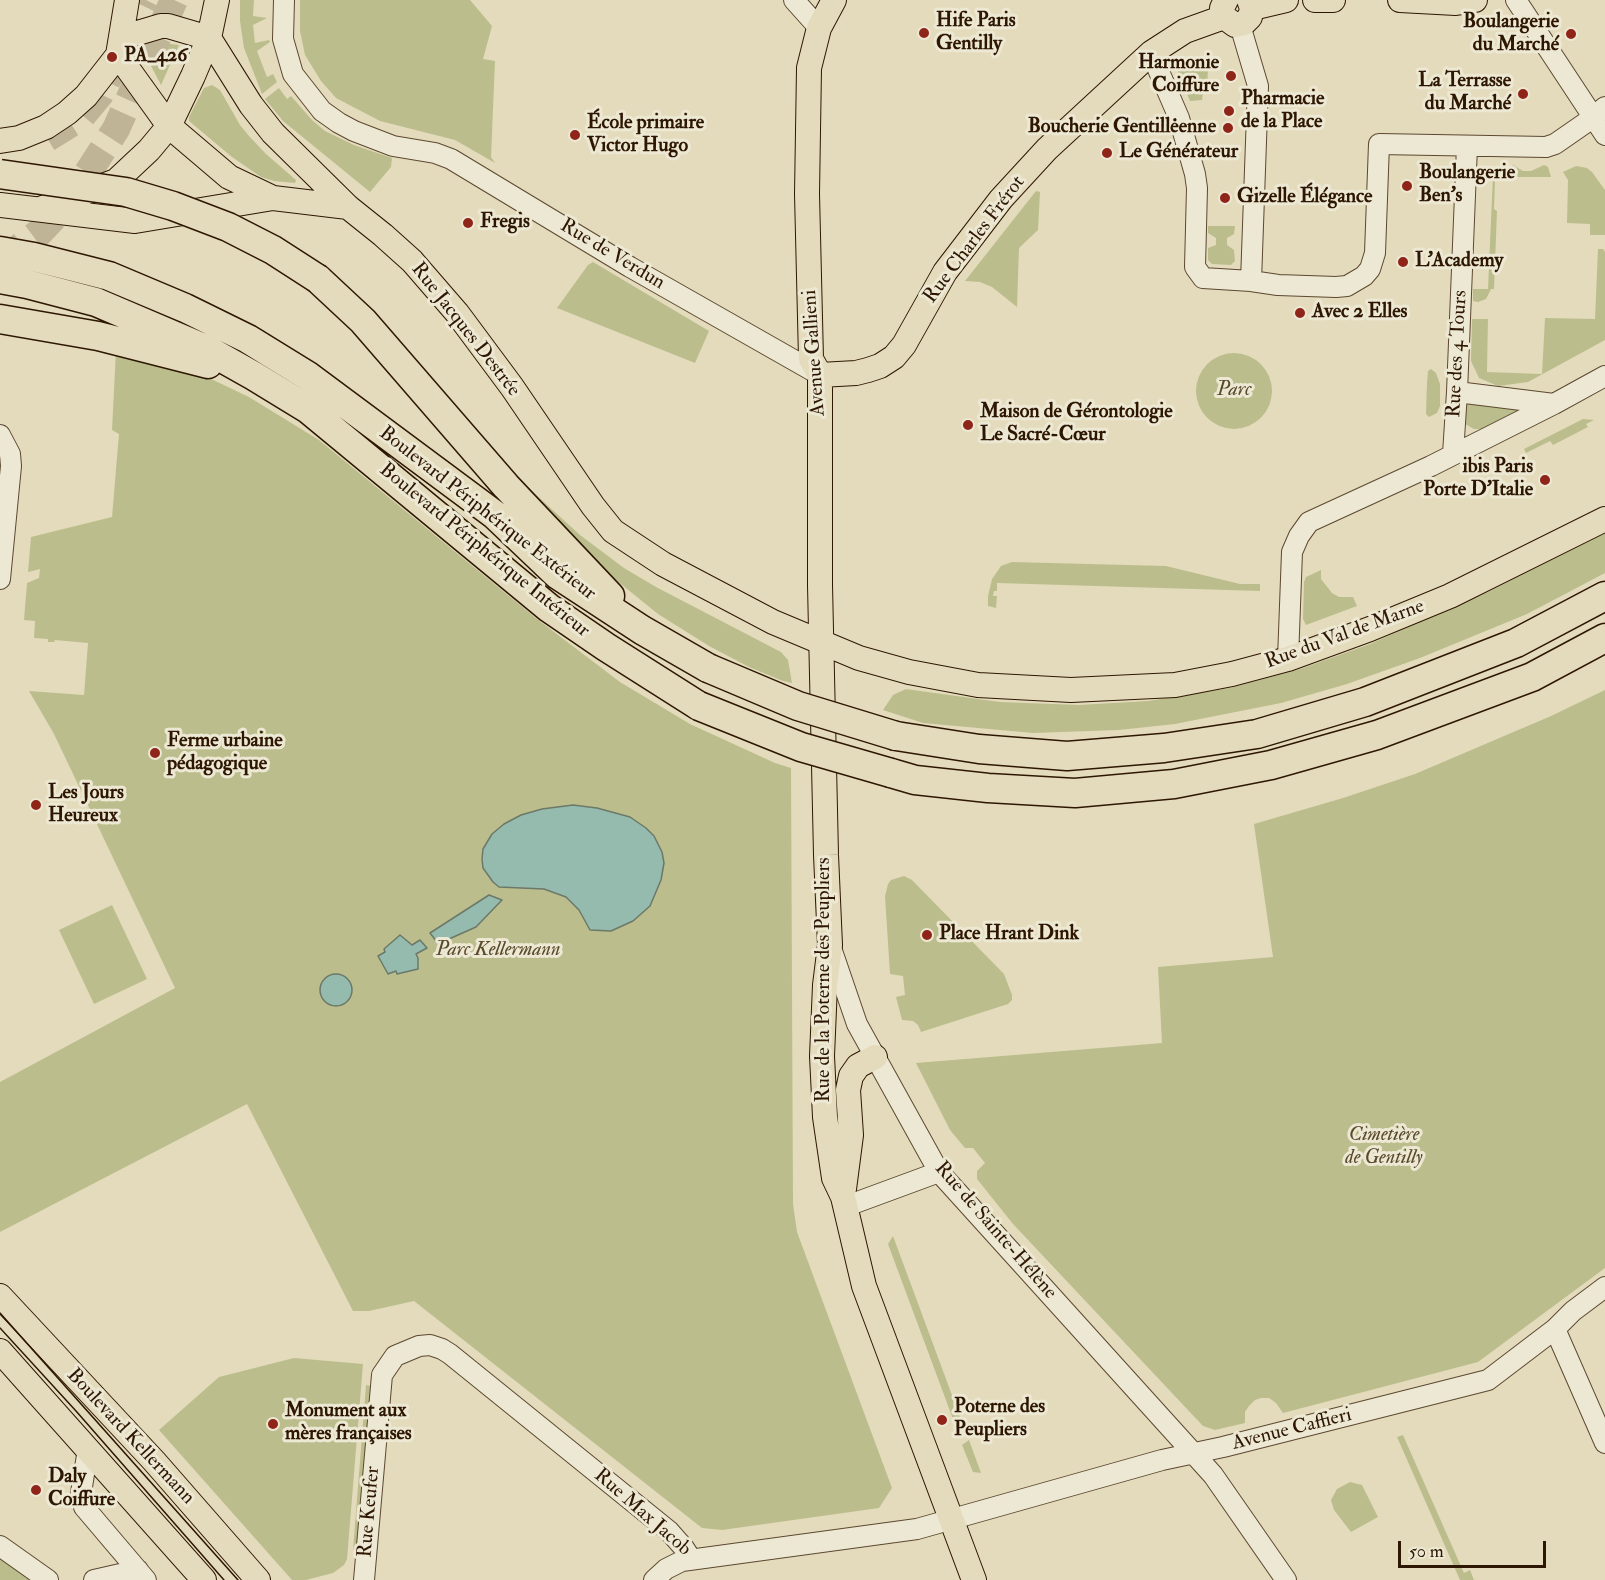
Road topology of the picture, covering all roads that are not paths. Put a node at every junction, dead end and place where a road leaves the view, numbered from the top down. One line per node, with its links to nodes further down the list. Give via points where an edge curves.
1 (127, 0): 15 (main road)
2 (217, 0): 14 (main road)
3 (284, 0): 31 (street, Rue de Verdun, via 283,39 293,74 322,111 354,131 393,146 451,159)
4 (794, 0): 13 (street)
5 (834, 0): 13 (main road, Avenue Gallieni)
6 (1286, 0): 12 (main road, Rue Charles Frérot)
7 (1315, 0): 8 (main road)
8 (1333, 0)
9 (1400, 0): 10 (main road)
10 (1475, 0)
11 (1516, 0): 17 (street)
12 (1238, 10): 16 (main road, Rue Charles Frérot, via 1192,28); 29 (street, via 1258,86)
13 (819, 28): 31 (main road, Avenue Gallieni, via 809,68 807,198 811,359)
14 (209, 38): 15 (main road, via 161,26); 18 (main road); 25 (main road, Rue Jacques Destrée, via 273,134)
15 (119, 46): 18 (main road); 20 (main road, via 86,96 56,121 19,138)
16 (1151, 53): 29 (street, via 1179,118 1195,174 1195,267 1203,278); 31 (main road, Rue Charles Frérot, via 1055,141 1001,199 945,272 894,357 862,372)
17 (1599, 112): 19 (street); 21 (street, via 1546,147)
18 (169, 126): 23 (main road, via 229,177); 26 (main road, via 116,181)
19 (1605, 135)
20 (0, 141)
21 (1467, 146): 29 (street, via 1379,144 1375,253 1370,269 1357,282 1336,287); 34 (street, Rue des 4 Tours)
22 (0, 174): 41 (highway, bridge, via 126,192 173,206 228,227 318,279 363,321 506,486)
23 (273, 198): 25 (main road); 26 (main road, via 135,221)
24 (0, 205): 26 (main road)
25 (348, 207): 43 (main road, Rue Jacques Destrée, via 412,261 457,313 613,531 683,576)
26 (40, 209)
27 (0, 251): 41 (highway, Boulevard Périphérique Extérieur, via 109,276 248,339 308,376 495,515 558,575)
28 (0, 279): 32 (highway, Boulevard Périphérique Intérieur, via 96,302 206,349)
29 (1251, 281)
30 (0, 319): 32 (highway, via 98,336)
31 (820, 375): 43 (main road, Avenue Gallieni)
32 (254, 376): 42 (highway, Boulevard Périphérique Intérieur, bridge, via 308,409 549,608 699,706 801,747 915,780 1075,793 1174,784 1271,765 1377,735 1532,676)
33 (1605, 376): 35 (street)
34 (1457, 392): 35 (street); 37 (street, Rue des 4 Tours)
35 (1554, 404): 37 (street)
36 (0, 435): 39 (street, via 11,466)
37 (1453, 454): 44 (street, via 1309,522 1292,552)
38 (1605, 519): 44 (main road, Rue du Val de Marne, via 1450,596)
39 (0, 579)
40 (1605, 596): 41 (highway, Boulevard Périphérique Extérieur, bridge, via 1516,643 1365,702 1257,734 1164,748 1067,756 979,749 896,736 798,706 708,669)
41 (642, 630)
42 (1605, 638)
43 (821, 644): 44 (main road, Rue du Val de Marne, via 943,680 1047,690 1175,685); 45 (main road, Rue de la Poterne des Peupliers)
44 (1288, 659)
45 (830, 945): 46 (street, Rue de Sainte-Hélène, via 857,1024); 48 (main road, Rue de la Poterne des Peupliers, via 825,985 825,1117 834,1178)
46 (874, 1057): 47 (street, Rue de Sainte-Hélène); 48 (main road, via 858,1066 848,1090 851,1135)
47 (939, 1172): 48 (street); 56 (street, Rue de Sainte-Hélène)
48 (844, 1202): 57 (main road, Rue de la Poterne des Peupliers, via 864,1286)
49 (1605, 1287): 51 (street, Avenue Caffieri)
50 (0, 1296): 64 (main road, Boulevard Kellermann)
51 (1555, 1329): 54 (street); 56 (street, Avenue Caffieri, via 1488,1380)
52 (408, 1349): 59 (street, Rue Max Jacob, via 430,1346 450,1354 669,1531); 65 (street, Rue Keufer, via 395,1356 382,1375)
53 (0, 1351): 55 (main road, Boulevard Kellermann)
54 (1605, 1443)
55 (88, 1449): 60 (street, Boulevard Kellermann, via 81,1493 84,1508); 63 (main road, Boulevard Kellermann)
56 (1194, 1453): 57 (street, Avenue Caffieri); 68 (street, Rue de Sainte-Hélène)
57 (951, 1519): 59 (street, Rue Max Jacob, via 917,1529); 67 (main road, Rue de la Poterne des Peupliers)
58 (0, 1546): 61 (street)
59 (691, 1559): 66 (street, via 674,1564)
60 (142, 1575): 62 (street)
61 (48, 1580)
62 (94, 1580)
63 (204, 1580)
64 (258, 1580)
65 (364, 1580)
66 (654, 1580)
67 (974, 1580)
68 (1286, 1580)

